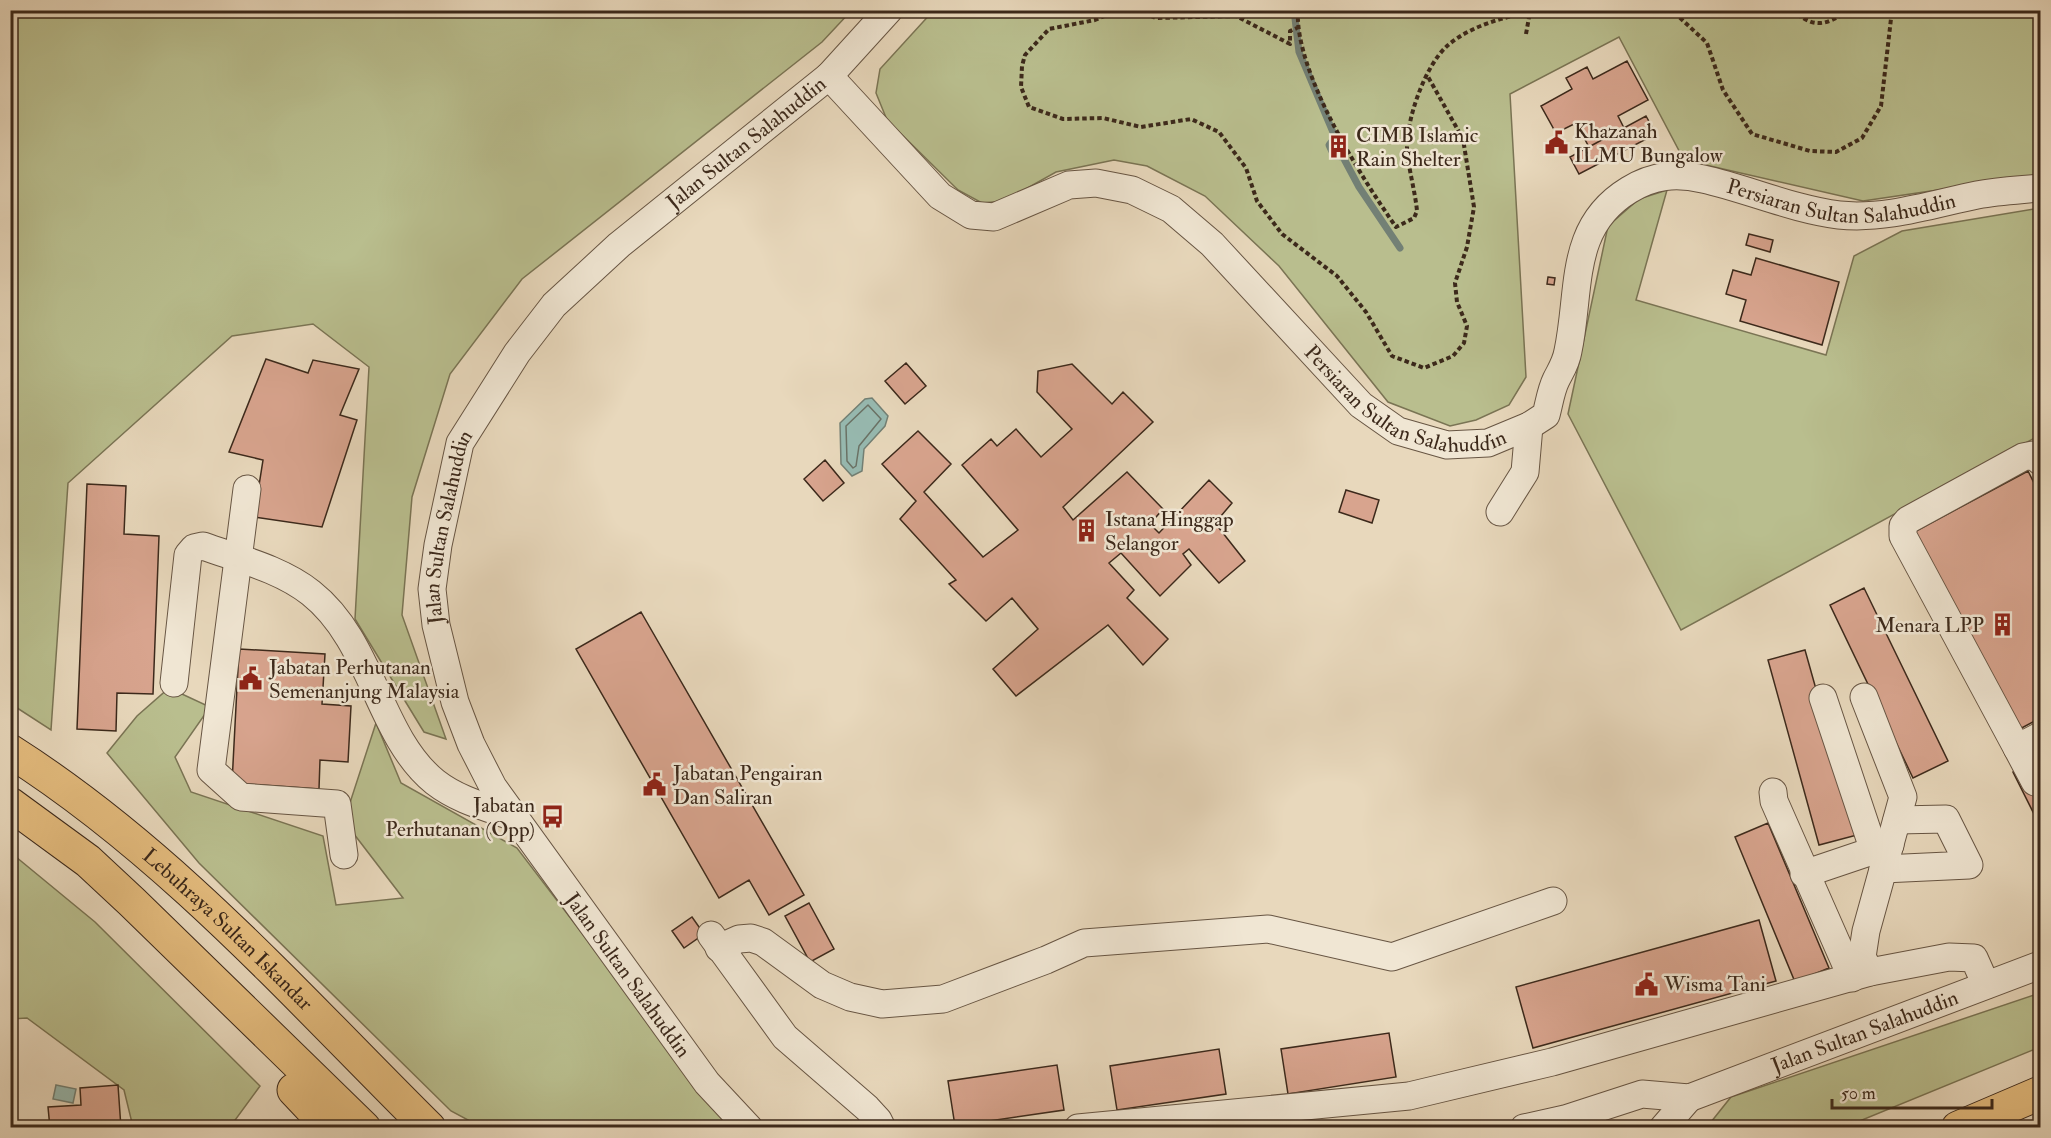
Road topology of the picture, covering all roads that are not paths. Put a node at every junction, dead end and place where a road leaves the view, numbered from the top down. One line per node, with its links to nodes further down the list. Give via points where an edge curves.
1 (889, 10): 2 (street, Jalan Sultan Salahuddin)
2 (829, 76): 4 (street, Persiaran Sultan Salahuddin, via 939,196 971,215 994,217 1069,185 1096,183 1132,190 1171,209 1212,244 1361,405 1398,431 1447,445 1488,443); 17 (street, Jalan Sultan Salahuddin, via 620,245 554,304 517,352 460,443 432,589 436,625 455,702 471,744)
3 (2040, 188): 4 (street, Persiaran Sultan Salahuddin, via 1981,194 1896,213 1840,215 1702,179 1659,176 1639,183 1599,214 1586,237 1578,265 1563,369 1555,380 1546,415)
4 (1530, 426): 7 (street, via 1525,472)
5 (2040, 461): 12 (street, via 2033,455 2023,457 1903,526 1903,536)
6 (247, 489): 8 (street)
7 (1500, 512)
8 (238, 558): 9 (street, via 203,546 188,555); 17 (street, via 288,578 312,594 348,632 410,753 434,781 460,798); 19 (street, via 211,770 241,797 337,804)
9 (174, 683)
10 (1864, 697): 18 (street, via 1903,798)
11 (1822, 698): 18 (street)
12 (2029, 742): 14 (street)
13 (10, 751): 32 (main road, Lebuhraya Sultan Iskandar, via 120,829 192,894)
14 (2036, 782)
15 (1773, 792): 21 (street)
16 (10, 804): 20 (main road)
17 (514, 817): 33 (street, Jalan Sultan Salahuddin, via 707,1083)
18 (1886, 846): 21 (street); 23 (street)
19 (344, 855)
20 (88, 861): 30 (main road); 31 (main road)
21 (1804, 874): 24 (street)
22 (1553, 901): 34 (street, via 1392,957 1268,929 1084,942 943,999 882,1004 822,985 763,942 751,938 715,941 785,1037 867,1108)
23 (1873, 908): 24 (street); 26 (street)
24 (1828, 924): 26 (street)
25 (2040, 965): 27 (street, Jalan Sultan Salahuddin)
26 (1861, 975): 27 (street, via 1948,957 1974,958); 35 (street, via 1552,1062 1409,1095)
27 (1986, 985): 29 (street, Jalan Sultan Salahuddin)
28 (2040, 1093): 38 (main road)
29 (1689, 1098): 36 (street, Jalan Sultan Salahuddin, via 1642,1094); 37 (street, Jalan Sultan Salahuddin)
30 (330, 1128)
31 (364, 1128)
32 (429, 1128)
33 (749, 1128)
34 (882, 1128)
35 (1078, 1128)
36 (1524, 1128)
37 (1663, 1128)
38 (1958, 1128)

